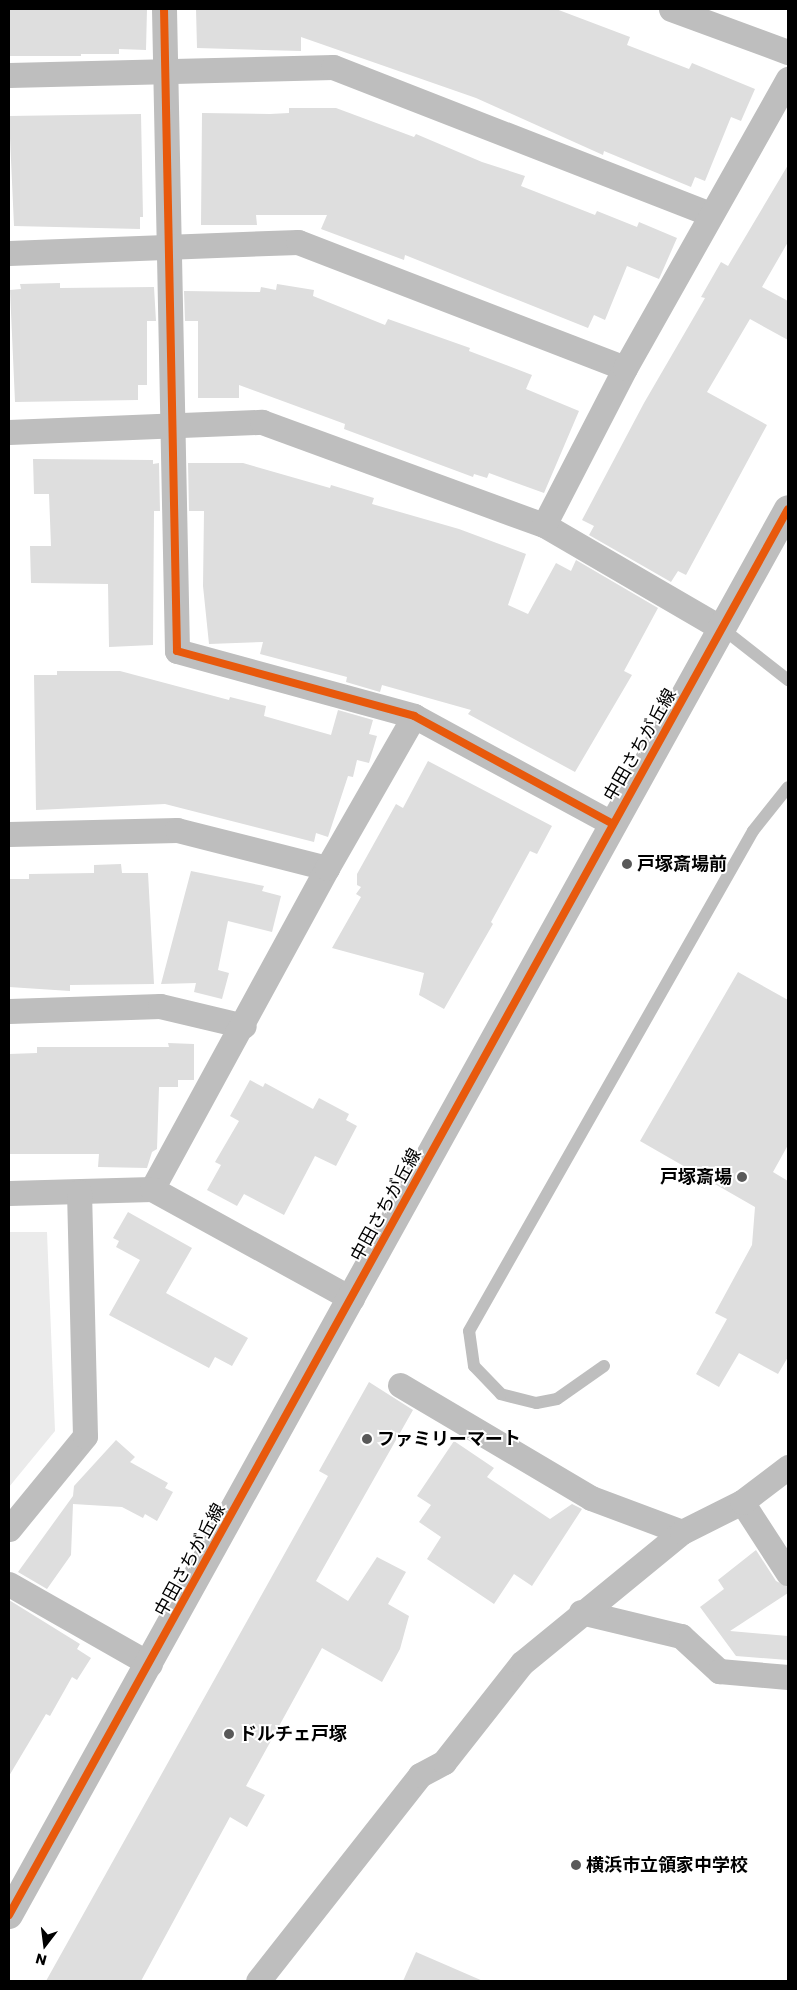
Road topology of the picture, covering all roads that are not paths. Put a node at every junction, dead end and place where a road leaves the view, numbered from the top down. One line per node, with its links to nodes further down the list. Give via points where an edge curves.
1 (164, 9): 4 (street)
2 (671, 9): 3 (street)
3 (788, 52)
4 (165, 72): 5 (street); 7 (street, via 333,67); 8 (street)
5 (9, 75)
6 (788, 80): 7 (street)
7 (710, 214): 10 (street)
8 (168, 249): 9 (street); 10 (street, via 298,242); 11 (street)
9 (9, 253)
10 (625, 368): 14 (street)
11 (172, 428): 12 (street); 14 (street, via 262,422); 17 (street, via 177,651)
12 (9, 432)
13 (788, 509): 15 (street, 中田さちが丘線)
14 (544, 525): 15 (street)
15 (723, 629): 16 (lane); 19 (street, 中田さちが丘線)
16 (788, 680)
17 (414, 716): 19 (street); 21 (street)
18 (788, 787): 28 (lane, via 753,831 469,1330 474,1366 502,1394 536,1403 557,1399)
19 (613, 824): 27 (street, 中田さちが丘線)
20 (9, 834): 21 (street, via 177,830)
21 (327, 868): 23 (street)
22 (9, 1011): 23 (street, via 160,1006)
23 (244, 1026): 24 (street)
24 (152, 1189): 25 (street); 27 (street)
25 (79, 1192): 26 (street); 32 (street, via 85,1436)
26 (9, 1193)
27 (352, 1299): 37 (street, 中田さちが丘線)
28 (604, 1366)
29 (400, 1385): 33 (street, via 591,1498)
30 (788, 1467): 31 (street)
31 (742, 1502): 33 (street); 34 (street)
32 (9, 1528)
33 (682, 1532): 36 (street)
34 (788, 1573)
35 (9, 1584): 37 (street)
36 (581, 1612): 38 (street, via 681,1636 719,1671); 40 (street, via 522,1663 444,1762 420,1775)
37 (150, 1664): 39 (street, 中田さちが丘線)
38 (788, 1677)
39 (9, 1915)
40 (258, 1981)

